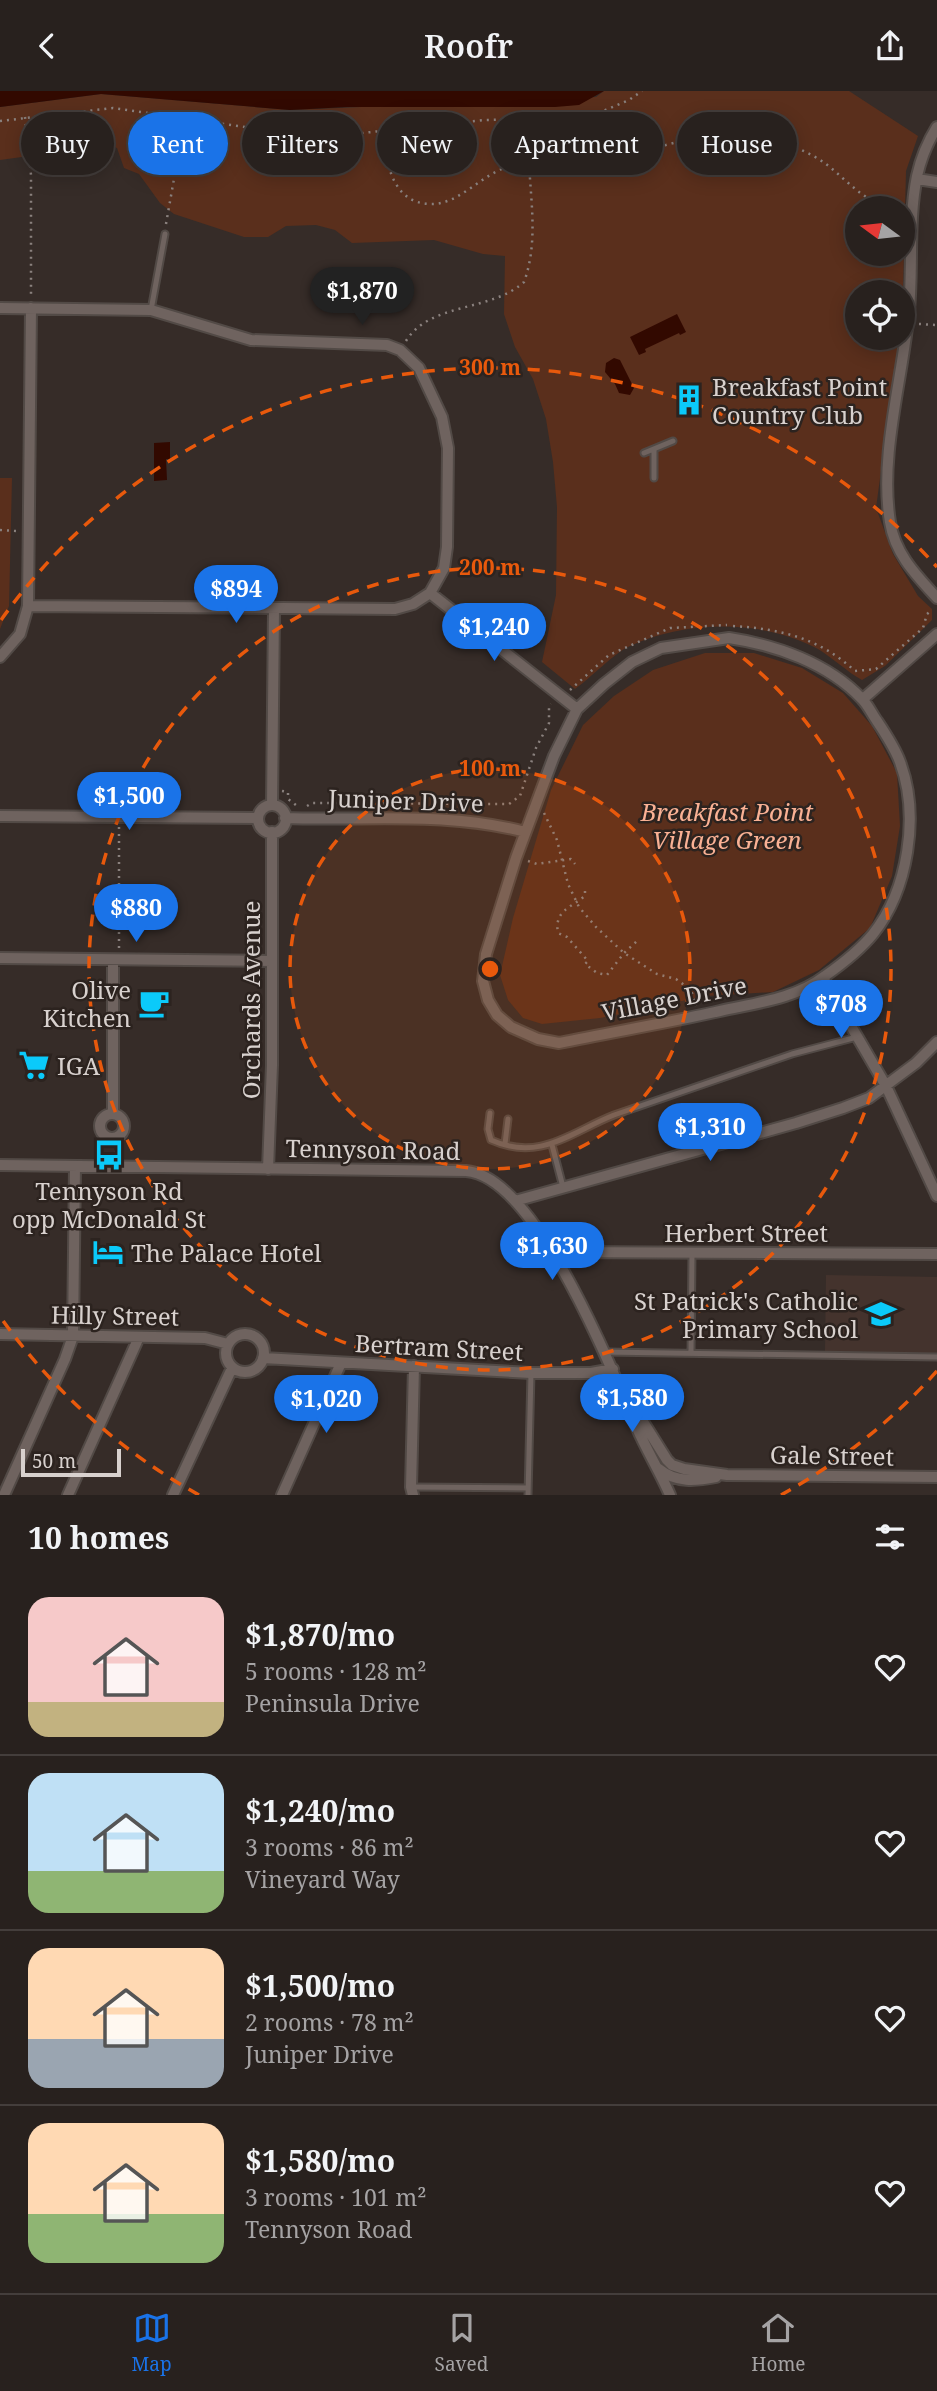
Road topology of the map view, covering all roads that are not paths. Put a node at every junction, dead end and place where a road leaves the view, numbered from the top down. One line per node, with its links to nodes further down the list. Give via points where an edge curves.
1 (937, 127): 2 (street)
2 (916, 179): 3 (street); 13 (street, via 908,323 889,459 888,506 900,554)
3 (937, 182)
4 (164, 234): 7 (lane)
5 (0, 308): 6 (street)
6 (31, 308): 7 (street); 14 (street)
7 (151, 310): 12 (street, via 251,340 387,345 400,350 419,368 447,432 446,561)
8 (673, 441): 9 (lane)
9 (654, 449): 10 (lane); 11 (lane)
10 (644, 453)
11 (654, 478)
12 (430, 593): 15 (street, via 394,610); 19 (street)
13 (937, 598)
14 (28, 606): 15 (street); 17 (street, via 20,633)
15 (274, 609): 20 (street)
16 (937, 634): 18 (street)
17 (0, 657)
18 (863, 699): 19 (street, Village Drive, via 810,662 758,642 729,638 662,648 632,663); 29 (street, Village Drive, via 900,762 909,815 905,868 897,893 873,934)
19 (577, 709): 25 (street, Village Drive)
20 (272, 805): 22 (street, via 261,810); 23 (street, via 283,811)
21 (0, 816): 22 (street)
22 (258, 818): 24 (street, via 263,830)
23 (285, 818): 24 (street, via 283,827); 25 (street, Juniper Drive, via 467,820)
24 (272, 832): 28 (street, Orchards Avenue)
25 (525, 832): 29 (street, Village Drive, via 486,954 484,981 497,1015 525,1035 559,1043 788,997)
26 (0, 958): 27 (street)
27 (116, 960): 28 (street); 35 (street, via 113,1114 106,1116 101,1126)
28 (272, 961): 40 (street, Orchards Avenue)
29 (823, 978): 30 (street)
30 (858, 1037): 32 (street); 37 (lane, via 792,1054 614,1115)
31 (937, 1042): 32 (street)
32 (886, 1086): 41 (street, via 869,1098 796,1123); 42 (street)
33 (490, 1114): 36 (lane, via 489,1136)
34 (508, 1119): 36 (lane)
35 (112, 1138)
36 (505, 1144): 37 (lane, via 528,1148)
37 (552, 1145): 41 (lane)
38 (0, 1165): 39 (street, Tennyson Road)
39 (75, 1166): 40 (street, Tennyson Road); 48 (street)
40 (268, 1169): 43 (street, Tennyson Road, via 473,1171 490,1177)
41 (563, 1187): 43 (street)
42 (937, 1196)
43 (515, 1201): 44 (street, Tennyson Road)
44 (554, 1252): 45 (street, Herbert Street); 51 (street, Tennyson Road)
45 (692, 1253): 46 (street, Herbert Street); 52 (lane)
46 (937, 1254)
47 (0, 1334): 48 (street, Hilly Street)
48 (73, 1336): 49 (street, Hilly Street); 64 (street)
49 (139, 1337): 50 (street, Hilly Street, via 205,1338); 65 (street)
50 (228, 1344): 54 (street, via 237,1336 248,1335 259,1341); 57 (street, via 226,1359)
51 (605, 1352): 52 (lane); 58 (street, Tennyson Road)
52 (691, 1353): 53 (lane)
53 (937, 1357)
54 (263, 1358): 55 (street, Bertram Street); 57 (street, via 251,1372)
55 (341, 1363): 56 (street, Bertram Street); 67 (street)
56 (414, 1366): 59 (street, Bertram Street); 62 (street)
57 (232, 1368): 66 (street)
58 (613, 1369): 59 (street, Bertram Street); 60 (street, Tennyson Road, via 638,1429)
59 (531, 1373): 63 (lane)
60 (663, 1464): 61 (street, Gale Street, via 673,1477 699,1481 727,1475); 68 (street, Tennyson Road)
61 (937, 1477)
62 (412, 1491): 63 (lane)
63 (528, 1492)
64 (4, 1495)
65 (68, 1495)
66 (173, 1495)
67 (282, 1495)
68 (670, 1495)

